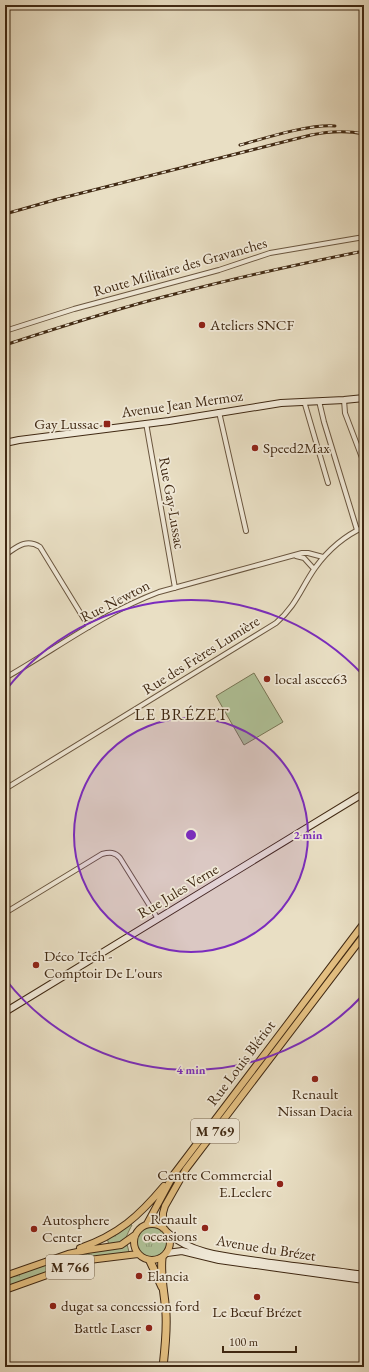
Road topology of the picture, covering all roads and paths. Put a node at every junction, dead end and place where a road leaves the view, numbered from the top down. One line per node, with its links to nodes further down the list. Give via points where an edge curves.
1 (364, 237): 2 (street, Route Militaire des Gravanches, via 270,253 219,270)
2 (5, 330)
3 (364, 398): 4 (main road, Avenue Jean Mermoz)
4 (344, 400): 6 (main road, Avenue Jean Mermoz); 10 (street, via 345,413)
5 (304, 401): 6 (main road, Avenue Jean Mermoz); 7 (main road, Avenue Jean Mermoz); 11 (street)
6 (319, 401): 13 (street)
7 (220, 412): 8 (main road, Avenue Jean Mermoz); 14 (street)
8 (146, 423): 9 (main road, Avenue Jean Mermoz); 19 (street, Rue Gay-Lussac)
9 (5, 443)
10 (364, 463)
11 (328, 484)
12 (364, 527): 13 (street, Rue des Frères Lumière)
13 (357, 530): 17 (street, Rue des Frères Lumière)
14 (246, 531)
15 (5, 555): 20 (street, via 28,542 40,547)
16 (292, 556): 17 (street, Rue Newton, via 305,553); 18 (street, via 304,558); 19 (street, Rue Newton)
17 (323, 557): 18 (street, Rue des Frères Lumière)
18 (314, 569): 22 (street, Rue des Frères Lumière, via 289,611 268,629)
19 (175, 588): 20 (street, Rue Newton, via 140,599)
20 (89, 627): 21 (street, Rue Newton)
21 (5, 678)
22 (5, 789)
23 (364, 793): 25 (main road, Rue Jules Verne)
24 (5, 913): 25 (street, via 102,854 110,852 120,858)
25 (158, 919): 28 (main road, Rue Jules Verne)
26 (364, 923): 29 (main road, Rue Louis Blériot / M 769)
27 (364, 935): 31 (main road, Rue Louis Blériot / M 769, via 186,1169 164,1206)
28 (5, 1012)
29 (174, 1174): 30 (main road, Rue Louis Blériot / M 769); 34 (main road, via 147,1207 131,1221 114,1233)
30 (147, 1224): 31 (main road); 33 (main road)
31 (163, 1228): 32 (main road)
32 (168, 1233): 36 (main road, via 171,1243); 38 (main road, Avenue du Brézet, via 191,1247 217,1254)
33 (135, 1235): 34 (main road, M 766, via 124,1244); 35 (main road, via 134,1247)
34 (68, 1254): 39 (main road, M 766)
35 (138, 1254): 37 (main road); 42 (main road, M 766, via 89,1260)
36 (165, 1255): 37 (main road); 40 (main road, Avenue du Brézet, via 182,1251 219,1260); 41 (highway, via 161,1265)
37 (150, 1261): 41 (highway)
38 (364, 1275)
39 (5, 1276)
40 (364, 1280)
41 (163, 1289): 43 (highway, via 166,1343)
42 (5, 1290)
43 (163, 1367)

